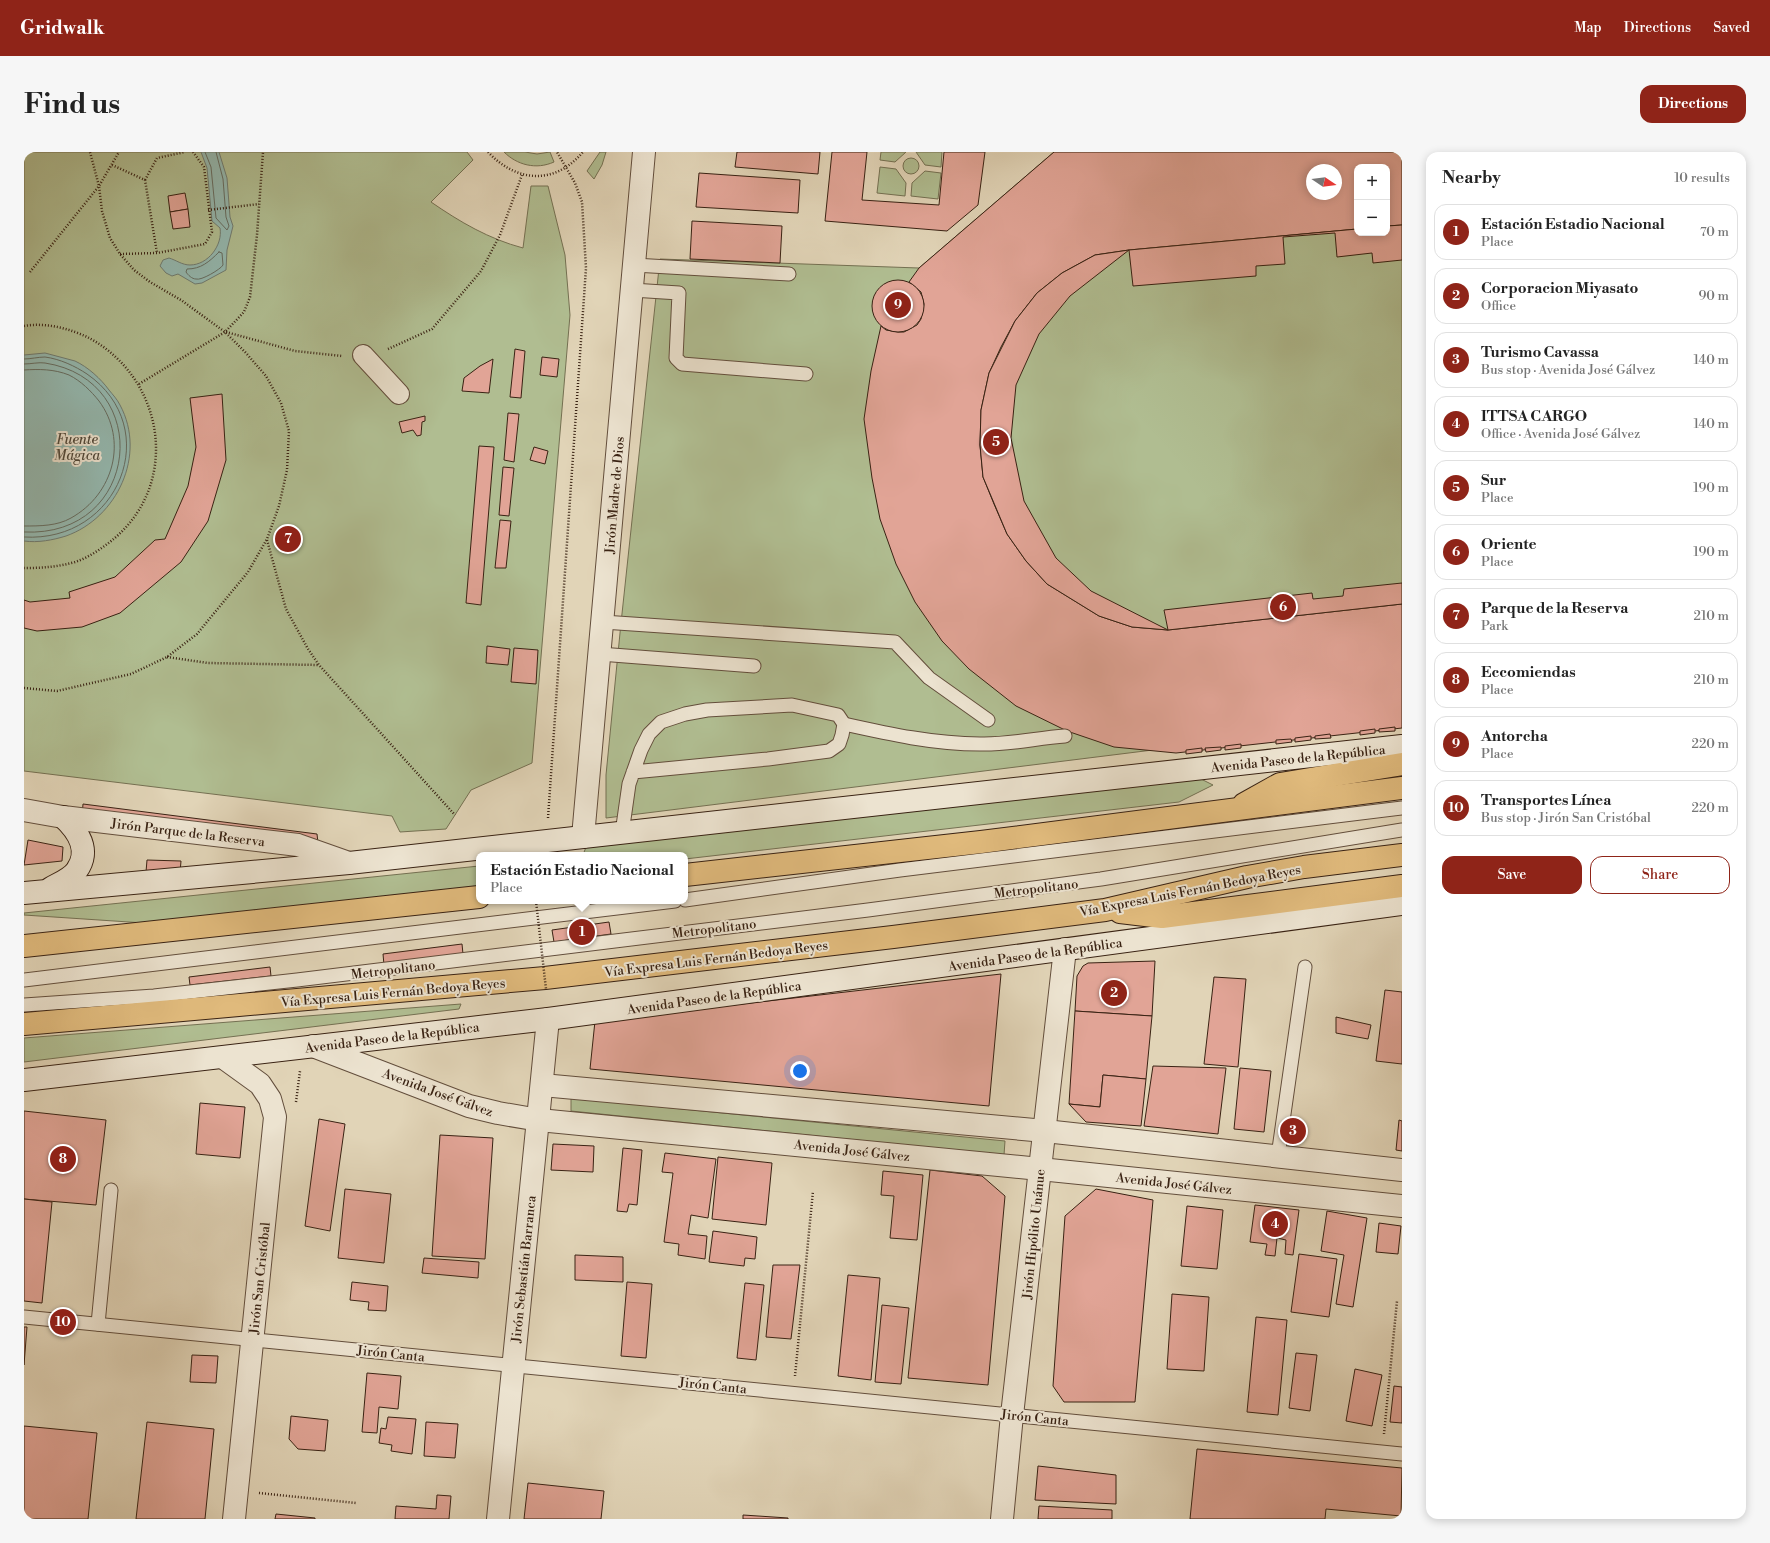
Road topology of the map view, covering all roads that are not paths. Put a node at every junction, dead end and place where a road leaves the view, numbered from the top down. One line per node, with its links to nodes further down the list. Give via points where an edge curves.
1 (644, 152): 2 (street, Jirón Madre de Dios)
2 (634, 265): 3 (lane); 4 (street, Jirón Madre de Dios)
3 (789, 274)
4 (632, 290): 6 (lane, via 679,292 676,358 682,364); 8 (street, Jirón Madre de Dios)
5 (363, 355): 7 (street)
6 (806, 374)
7 (399, 394)
8 (603, 622): 9 (street, Jirón Madre de Dios); 11 (lane, via 895,642 929,678)
9 (600, 654): 10 (lane); 24 (street, Jirón Madre de Dios)
10 (754, 666)
11 (988, 720)
12 (844, 724): 13 (lane, via 948,743 982,744); 16 (lane, via 838,744 829,751); 16 (lane, via 838,715 792,705 707,710 685,714 661,722 649,734)
13 (1065, 736)
14 (1402, 746): 23 (street, Avenida Paseo de la República)
15 (1402, 764): 20 (highway, via 1280,784)
16 (633, 772): 23 (lane)
17 (1402, 788): 20 (highway)
18 (1402, 808): 32 (lane, via 900,870)
19 (24, 810): 21 (street, Jirón Parque de la Reserva)
20 (1234, 810): 27 (highway, via 981,842)
21 (63, 817): 26 (street, Jirón Parque de la Reserva, via 298,845); 29 (street, via 81,839 81,861 71,876)
22 (1402, 830): 40 (lane, Metropolitano, via 1101,879 868,910 297,980 154,996)
23 (622, 833): 24 (street, Avenida Paseo de la República)
24 (584, 837): 26 (street, Avenida Paseo de la República)
25 (1402, 855): 35 (highway, Vía Expresa Luis Fernán Bedoya Reyes, via 1247,877)
26 (349, 864): 29 (street, Avenida Paseo de la República)
27 (688, 875)
28 (1402, 886): 35 (highway, via 1162,917)
29 (49, 890): 30 (street, Avenida Paseo de la República)
30 (24, 893)
31 (476, 897): 36 (highway)
32 (688, 900)
33 (650, 904): 39 (lane)
34 (1402, 904): 37 (street, Avenida Paseo de la República)
35 (1105, 910): 42 (highway, Vía Expresa Luis Fernán Bedoya Reyes, via 545,978)
36 (24, 946)
37 (1065, 949): 41 (street, Avenida Paseo de la República); 48 (street, Jirón Hipólito Unánue)
38 (1305, 967): 49 (lane)
39 (24, 980)
40 (24, 1005)
41 (548, 1019): 43 (street, Avenida Paseo de la República); 46 (street, Jirón Sebastián Barranca)
42 (24, 1024)
43 (313, 1046): 44 (street, Avenida Paseo de la República); 47 (street, Avenida José Gálvez, via 469,1106 498,1114)
44 (224, 1058): 45 (street, Avenida Paseo de la República); 56 (street, Jirón San Cristóbal, via 260,1084 270,1099 275,1117)
45 (24, 1080)
46 (542, 1085): 47 (street, Jirón Sebastián Barranca); 48 (street)
47 (539, 1120): 50 (street, Avenida José Gálvez); 57 (street, Jirón Sebastián Barranca)
48 (1045, 1131): 49 (street); 50 (street, Jirón Hipólito Unánue)
49 (1278, 1156): 51 (street)
50 (1040, 1168): 53 (street, Avenida José Gálvez); 58 (street, Jirón Hipólito Unánue)
51 (1402, 1170)
52 (111, 1190): 55 (lane)
53 (1402, 1206)
54 (24, 1317): 55 (lane, Jirón Canta)
55 (98, 1324): 56 (lane, Jirón Canta)
56 (252, 1340): 57 (lane, Jirón Canta); 60 (street, Jirón San Cristóbal)
57 (513, 1365): 58 (lane, Jirón Canta); 61 (street, Jirón Sebastián Barranca)
58 (1012, 1415): 59 (lane, Jirón Canta); 62 (street, Jirón Hipólito Unánue)
59 (1402, 1454)
60 (234, 1519)
61 (498, 1519)
62 (1002, 1519)

